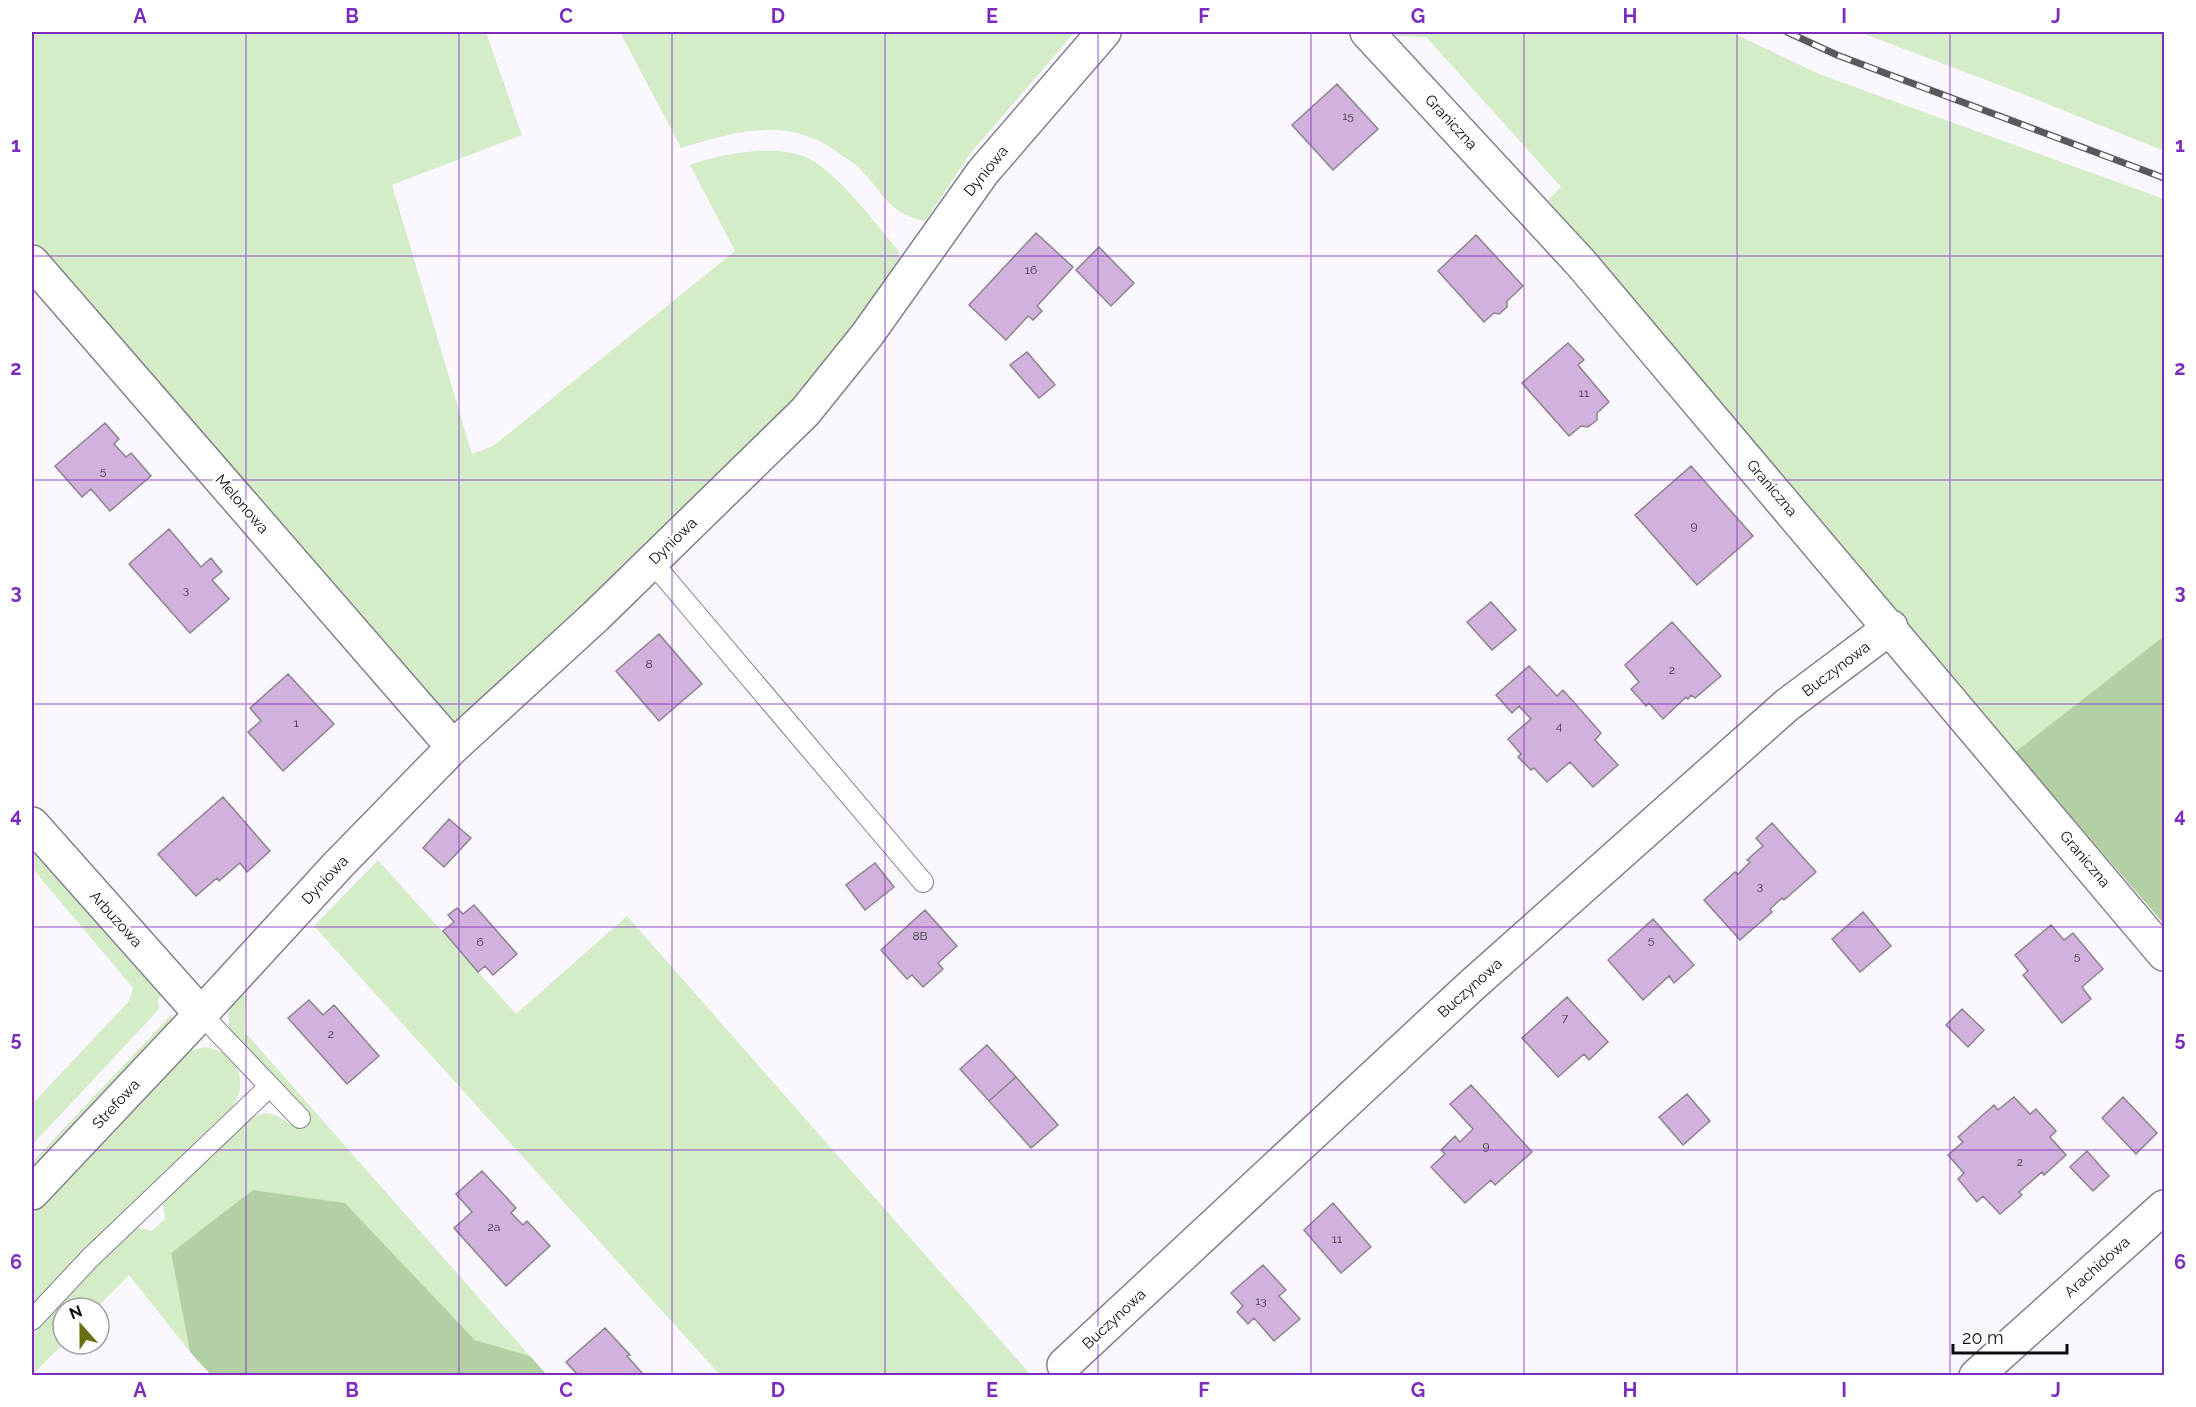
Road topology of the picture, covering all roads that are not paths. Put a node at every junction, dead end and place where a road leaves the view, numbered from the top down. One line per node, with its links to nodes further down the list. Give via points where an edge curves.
1 (1104, 32): 4 (street, Dyniowa, via 983,172 867,335 805,412)
2 (1367, 32): 5 (street, Graniczna, via 1580,262)
3 (32, 262): 6 (street, Melonowa)
4 (652, 562): 6 (street, Dyniowa); 8 (lane)
5 (1891, 627): 9 (street, Graniczna); 16 (street, Buczynowa, via 1787,705 1471,986)
6 (453, 747): 10 (street, Dyniowa)
7 (32, 824): 10 (street, Arbuzowa)
8 (923, 882)
9 (2164, 954)
10 (201, 1014): 11 (lane); 13 (street, Strefowa)
11 (269, 1087): 12 (lane); 15 (lane, via 90,1258)
12 (300, 1118)
13 (32, 1193)
14 (2164, 1207): 17 (street, Arachidowa)
15 (32, 1320)
16 (1064, 1365)
17 (1976, 1376)

